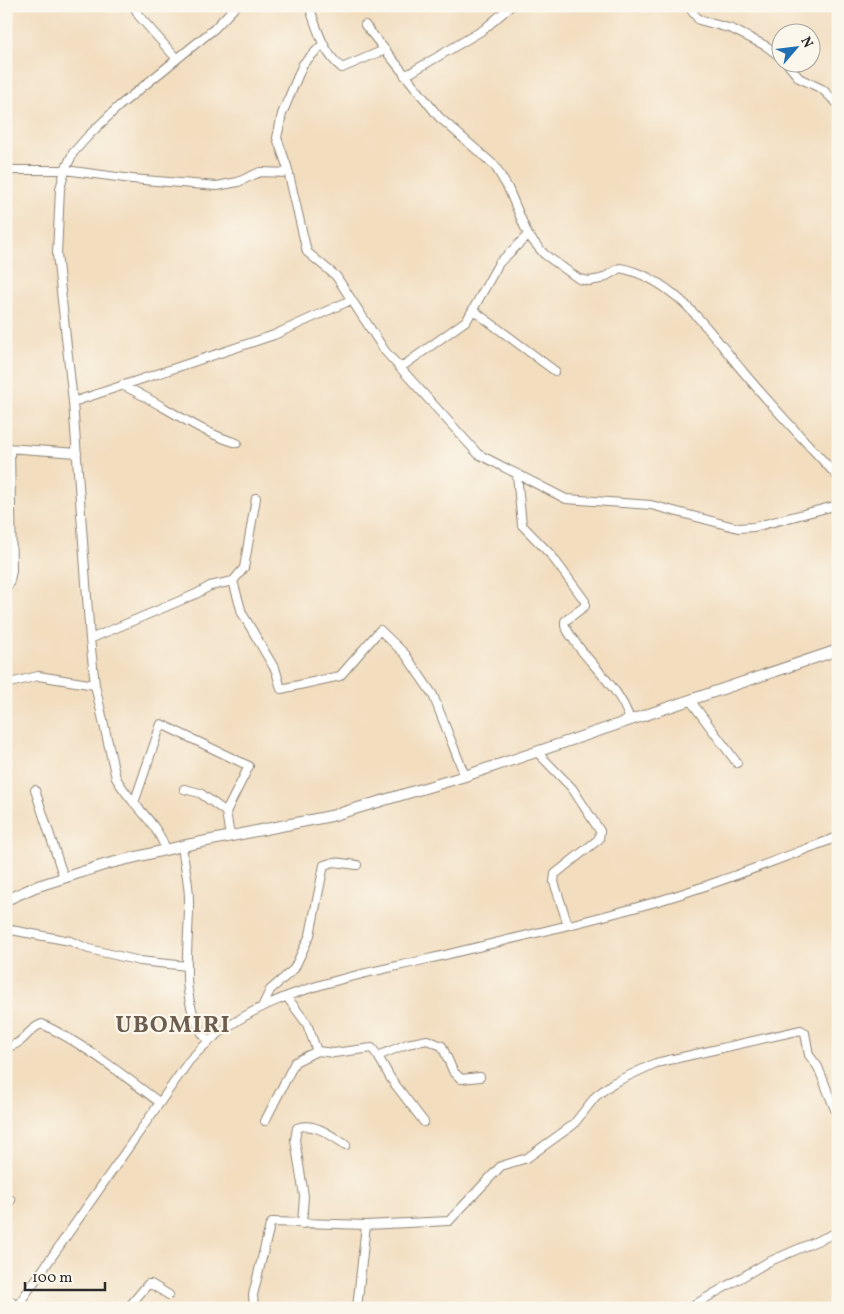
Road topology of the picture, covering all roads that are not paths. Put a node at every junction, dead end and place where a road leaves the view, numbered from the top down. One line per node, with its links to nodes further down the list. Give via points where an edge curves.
1 (134, 6): 10 (street)
2 (236, 6): 10 (street, via 214,29)
3 (308, 6): 7 (street)
4 (511, 6): 12 (street, via 483,30)
5 (691, 6): 9 (street, via 699,20 732,30)
6 (365, 24): 8 (street)
7 (323, 44): 8 (street, via 342,68); 16 (street, via 303,64 282,114 277,138)
8 (384, 50): 12 (street)
9 (772, 50)
10 (176, 58): 15 (street, via 88,136 73,153)
11 (794, 72): 13 (street, via 799,78 822,89)
12 (405, 76): 17 (street, via 439,117 495,166)
13 (838, 104)
14 (6, 170): 15 (street)
15 (65, 170): 16 (street, via 217,186 238,182 260,172); 23 (street, via 60,189 57,254)
16 (289, 173): 18 (street, via 307,252 336,276)
17 (528, 235): 19 (street, via 499,264); 28 (street, via 544,254 578,279 601,279 620,268 637,271 656,281 702,319 745,375)
18 (351, 300): 20 (street); 22 (street, via 274,335)
19 (473, 310): 20 (street, via 467,320 452,332); 21 (street)
20 (400, 368): 27 (street, via 478,454)
21 (555, 371)
22 (122, 386): 23 (street); 24 (street, via 152,399 219,438)
23 (73, 402): 26 (street)
24 (237, 443)
25 (8, 448): 26 (street); 31 (street)
26 (77, 453): 34 (street)
27 (517, 475): 30 (street, via 566,499 651,505 738,528 754,527); 39 (street, via 522,525 551,555 585,601 585,606 565,621 565,626 578,647 621,697)
28 (838, 477)
29 (256, 498): 32 (street, via 244,568)
30 (838, 504)
31 (9, 539): 33 (street, via 12,571)
32 (233, 581): 34 (street, via 210,586); 42 (street, via 242,613 276,671 281,689 340,676 380,630 405,654 433,695)
33 (6, 588)
34 (90, 639): 37 (street)
35 (838, 650): 38 (main road)
36 (6, 684): 37 (street, via 38,676)
37 (94, 685): 45 (street, via 116,778)
38 (690, 700): 39 (main road); 41 (street)
39 (630, 720): 40 (main road)
40 (537, 752): 42 (main road); 54 (street, via 572,788 600,831 599,839 555,874 554,882)
41 (737, 763)
42 (465, 776): 47 (main road, via 332,816)
43 (184, 789): 46 (street, via 200,793)
44 (35, 790): 52 (street)
45 (134, 803): 46 (street, via 162,724 249,766); 50 (street, via 160,833)
46 (226, 812): 47 (street)
47 (230, 836): 49 (main road)
48 (838, 836): 54 (street, via 677,895)
49 (182, 846): 50 (main road); 56 (street, via 189,897)
50 (166, 850): 52 (main road)
51 (356, 865): 58 (street, via 334,862 324,865 310,935 294,968 270,990)
52 (64, 878): 53 (main road)
53 (6, 900)
54 (568, 925): 57 (street, via 339,980)
55 (6, 928): 56 (street, via 70,941 140,961)
56 (187, 966): 59 (street, via 191,1008)
57 (286, 996): 58 (street); 61 (street, via 307,1024)
58 (264, 1005): 59 (street, via 238,1018)
59 (207, 1040): 64 (street)
60 (6, 1046): 64 (street, via 18,1045 42,1024 120,1072)
61 (317, 1051): 62 (street, via 334,1053 372,1048); 66 (street, via 294,1062)
62 (378, 1056): 63 (street, via 406,1044 427,1040 442,1046 453,1071 461,1079); 67 (street)
63 (480, 1078)
64 (159, 1102): 74 (street)
65 (838, 1117): 70 (street, via 818,1067 809,1055 804,1033 797,1030 656,1063 613,1083 596,1096 573,1125 526,1158 501,1166 449,1221)
66 (265, 1121)
67 (424, 1122)
68 (346, 1145): 69 (street, via 322,1130 307,1126 297,1128 295,1140 304,1203)
69 (302, 1224): 70 (street); 76 (street, via 277,1220 270,1225 253,1295)
70 (366, 1225): 77 (street)
71 (838, 1232): 78 (street, via 768,1262)
72 (168, 1296): 75 (street, via 148,1284)
73 (6, 1297): 74 (street)
74 (17, 1307)
75 (128, 1308)
76 (254, 1308)
77 (357, 1308)
78 (689, 1308)

